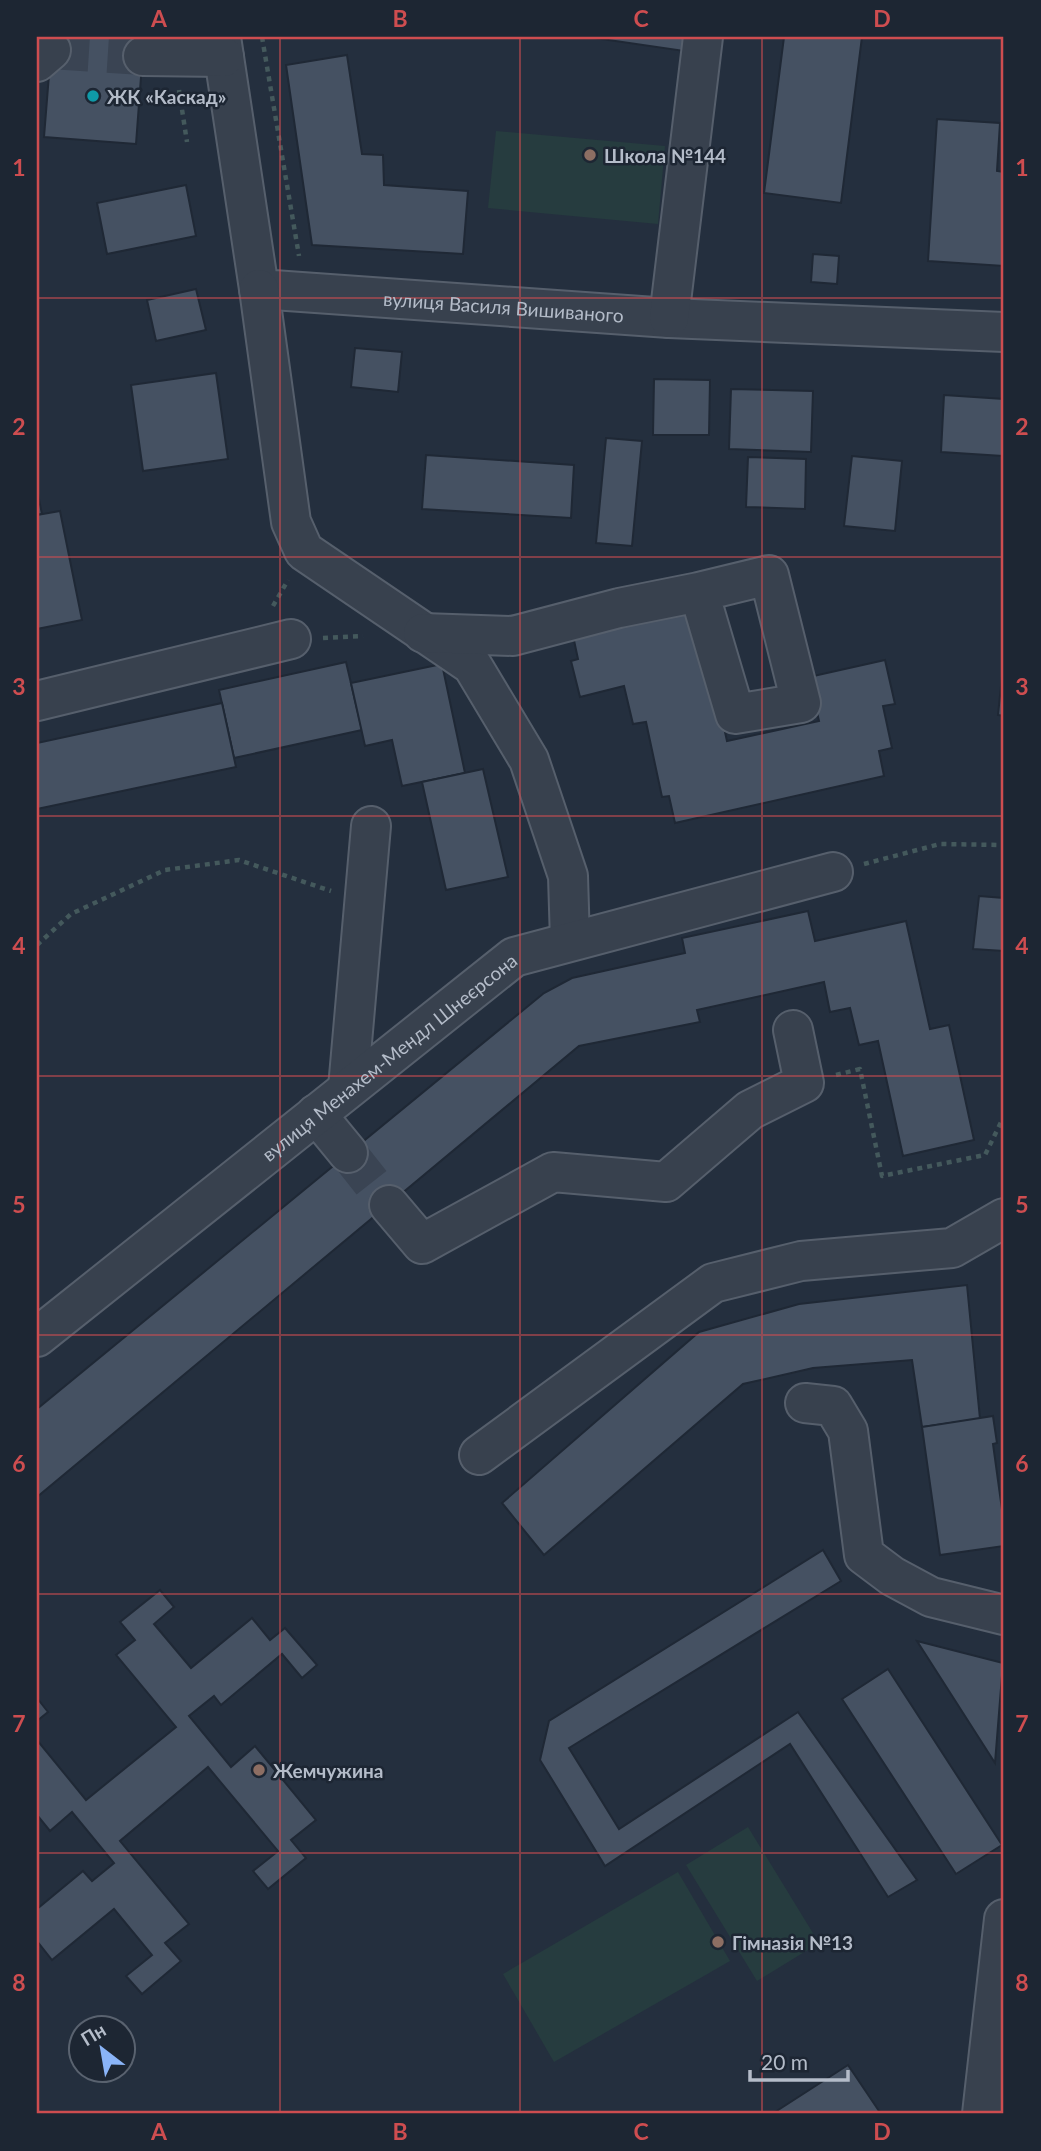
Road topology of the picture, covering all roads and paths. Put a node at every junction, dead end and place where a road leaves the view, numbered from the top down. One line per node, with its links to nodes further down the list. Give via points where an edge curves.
1 (262, 37): 5 (path)
2 (703, 37): 7 (street)
3 (223, 47): 4 (street); 6 (street)
4 (143, 56)
5 (299, 257)
6 (260, 289): 7 (street, вулиця Василя Вишиваного); 9 (street, via 290,522)
7 (668, 317): 8 (street, вулиця Василя Вишиваного)
8 (1004, 332)
9 (304, 551): 11 (street); 14 (path)
10 (699, 592): 11 (street, via 513,636)
11 (423, 633): 20 (street, via 472,665 530,760 568,876)
12 (370, 635): 13 (path)
13 (291, 639): 14 (street)
14 (249, 650): 15 (street)
15 (37, 701)
16 (371, 826): 19 (street)
17 (1004, 845): 18 (path, via 940,844)
18 (833, 872): 20 (street, вулиця Менахем-Мендл Шнеєрсона)
19 (364, 901): 21 (path, via 239,860 164,870 71,914); 24 (street)
20 (570, 941): 24 (street, вулиця Менахем-Мендл Шнеєрсона, via 514,957)
21 (37, 945)
22 (793, 1030): 23 (street)
23 (804, 1083): 26 (path, via 860,1069 882,1176 985,1155); 28 (street, via 750,1111 666,1182 553,1172 422,1244)
24 (348, 1088): 25 (street, вулиця Менахем-Мендл Шнеєрсона)
25 (316, 1114): 27 (street); 30 (street, вулиця Менахем-Мендл Шнеєрсона)
26 (1004, 1116)
27 (348, 1153)
28 (389, 1205)
29 (1004, 1218): 32 (street, via 952,1248 802,1261 713,1283)
30 (37, 1337)
31 (804, 1403): 33 (street, via 833,1406 848,1431 864,1555 931,1597)
32 (479, 1455)
33 (1004, 1615)
34 (1004, 1926): 35 (street)
35 (982, 2114)

